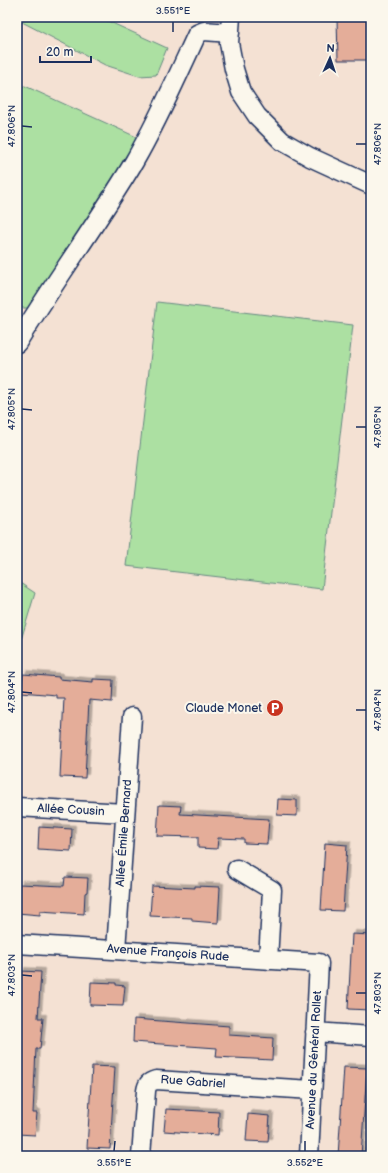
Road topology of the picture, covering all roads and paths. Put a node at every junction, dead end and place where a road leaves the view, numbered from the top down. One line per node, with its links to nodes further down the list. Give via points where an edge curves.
1 (231, 25): 2 (street, via 229,43 234,69 241,92 256,116 282,141); 3 (street, via 197,34 134,161)
2 (371, 185)
3 (17, 343)
4 (132, 717): 6 (street, Allée Émile Bernard)
5 (17, 807): 6 (street, Allée Cousin)
6 (125, 813): 9 (street, Allée Émile Bernard)
7 (237, 869): 10 (street, via 272,890)
8 (17, 944): 9 (street, Avenue François Rude)
9 (116, 950): 10 (street, Avenue François Rude)
10 (268, 960): 11 (street, Avenue François Rude)
11 (319, 963): 12 (street, Avenue du Général Rollet)
12 (315, 1032): 13 (street); 14 (street, Avenue du Général Rollet)
13 (371, 1036)
14 (312, 1090): 15 (street, Rue Gabriel, via 151,1081 146,1091); 16 (street, Avenue du Général Rollet)
15 (141, 1156)
16 (309, 1156)

